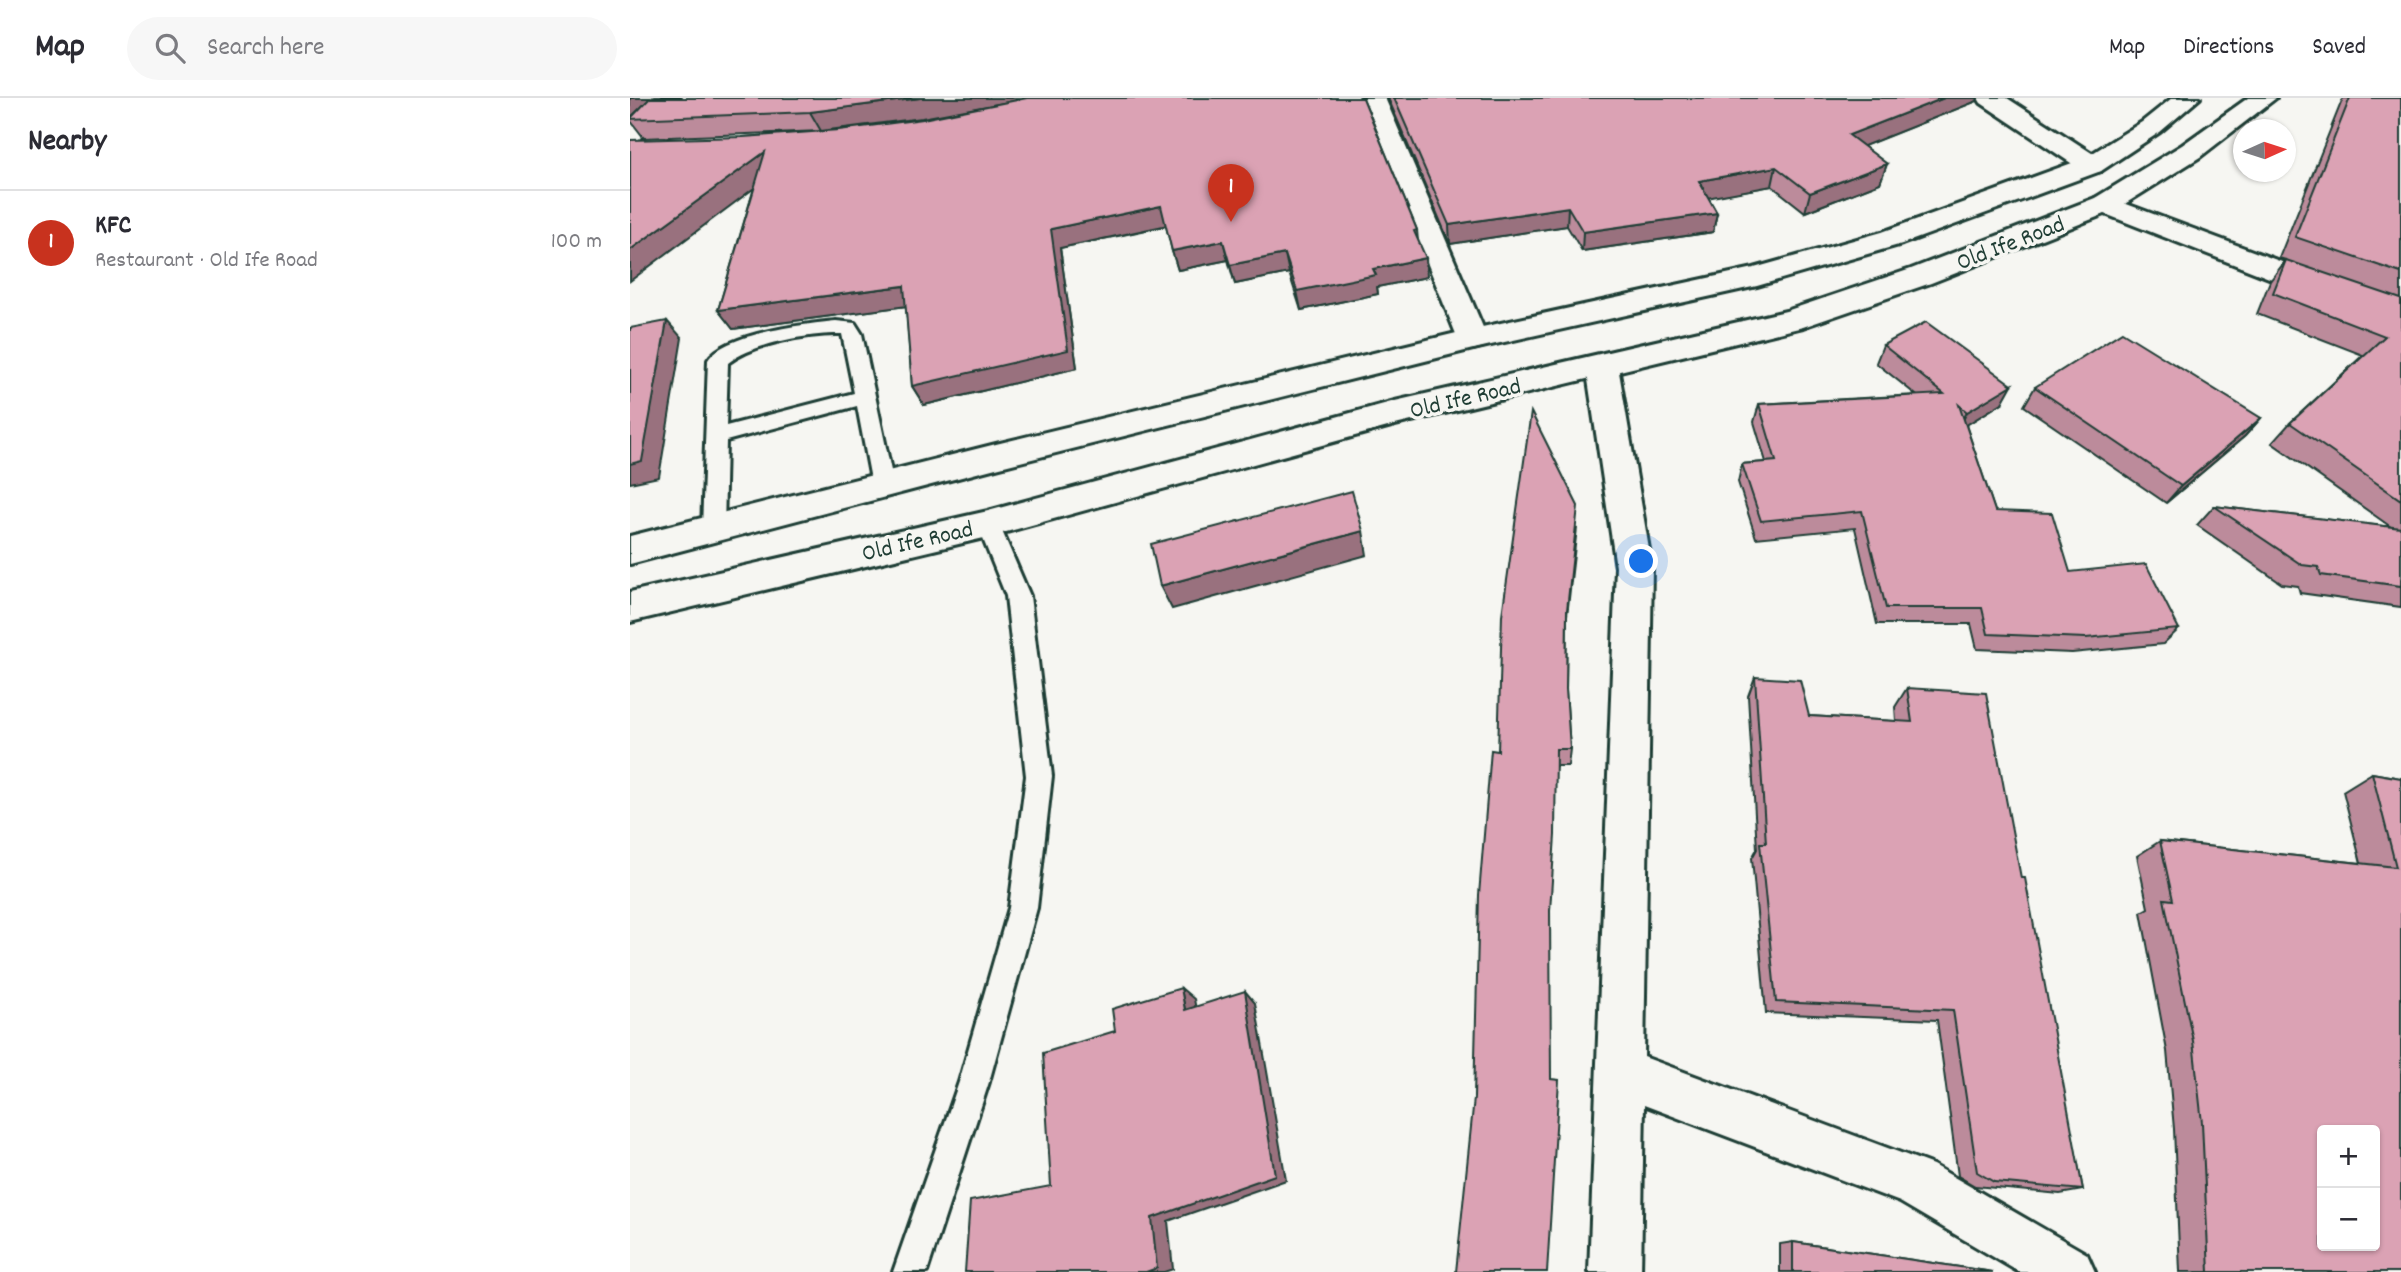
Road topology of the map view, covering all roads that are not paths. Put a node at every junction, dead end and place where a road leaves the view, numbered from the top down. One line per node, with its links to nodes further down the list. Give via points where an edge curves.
1 (668, 98): 6 (main road)
2 (1373, 98): 12 (main road)
3 (1990, 98): 7 (main road)
4 (2188, 98): 7 (main road, Old Ife Road)
5 (2264, 98): 8 (main road, Old Ife Road, via 2191,151)
6 (634, 144)
7 (2092, 165): 9 (main road, Old Ife Road, via 1892,238)
8 (2105, 204): 10 (main road, via 2306,282); 11 (main road, Old Ife Road, via 1921,276)
9 (1757, 277): 11 (main road); 12 (main road, Old Ife Road)
10 (2401, 313)
11 (1792, 320): 13 (main road, Old Ife Road)
12 (1473, 340): 16 (main road, Old Ife Road)
13 (1602, 366): 17 (main road, Old Ife Road, via 1395,413); 21 (main road, via 1634,567)
14 (865, 397): 15 (lane); 15 (lane, via 848,328 831,327 740,346 718,360); 16 (lane)
15 (716, 436): 18 (lane)
16 (883, 485): 18 (main road, Old Ife Road)
17 (988, 524): 20 (main road, Old Ife Road); 22 (lane, via 1018,597 1039,776 1023,908 974,1082)
18 (713, 529): 19 (main road, Old Ife Road)
19 (630, 550)
20 (630, 607)
21 (1620, 1072): 23 (main road); 24 (main road, via 1914,1183)
22 (909, 1272)
23 (1615, 1272)
24 (2069, 1272)

